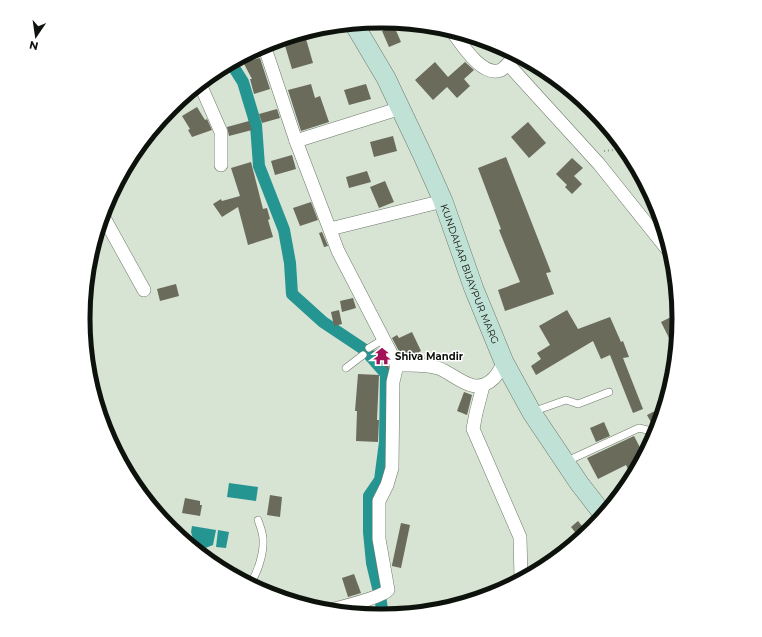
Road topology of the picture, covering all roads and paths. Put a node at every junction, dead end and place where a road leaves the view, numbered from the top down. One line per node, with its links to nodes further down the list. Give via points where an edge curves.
1 (357, 29): 6 (main road, KUNDAHAR BIJAYPUR MARG)
2 (457, 38): 4 (street, via 483,67 493,71 501,70)
3 (266, 52): 7 (street)
4 (513, 60): 9 (street)
5 (202, 89): 10 (street, via 221,132)
6 (401, 108): 7 (street); 11 (main road, KUNDAHAR BIJAYPUR MARG)
7 (296, 141): 13 (street)
8 (617, 149): 9 (path, via 606,150)
9 (591, 156): 14 (street)
10 (221, 165)
11 (443, 201): 13 (street); 19 (main road, KUNDAHAR BIJAYPUR MARG, via 474,289)
12 (107, 223): 15 (street)
13 (330, 229): 16 (street, via 338,251)
14 (662, 243)
15 (144, 290)
16 (384, 339): 17 (lane); 20 (street)
17 (369, 348)
18 (363, 355): 21 (lane)
19 (504, 362): 22 (street, via 494,378); 24 (main road, KUNDAHAR BIJAYPUR MARG)
20 (397, 365): 22 (street, via 431,366 473,387); 31 (street, via 393,382 392,468 379,501 379,539 388,590)
21 (346, 368)
22 (483, 386): 29 (street, via 473,429 520,537)
23 (609, 392): 24 (lane, via 578,404 566,400)
24 (532, 412): 26 (main road, KUNDAHAR BIJAYPUR MARG)
25 (649, 430): 26 (lane, via 640,428)
26 (565, 462): 27 (main road, KUNDAHAR BIJAYPUR MARG)
27 (599, 510)
28 (258, 520): 30 (lane, via 263,539 262,550)
29 (521, 573)
30 (252, 579)
31 (352, 607)

